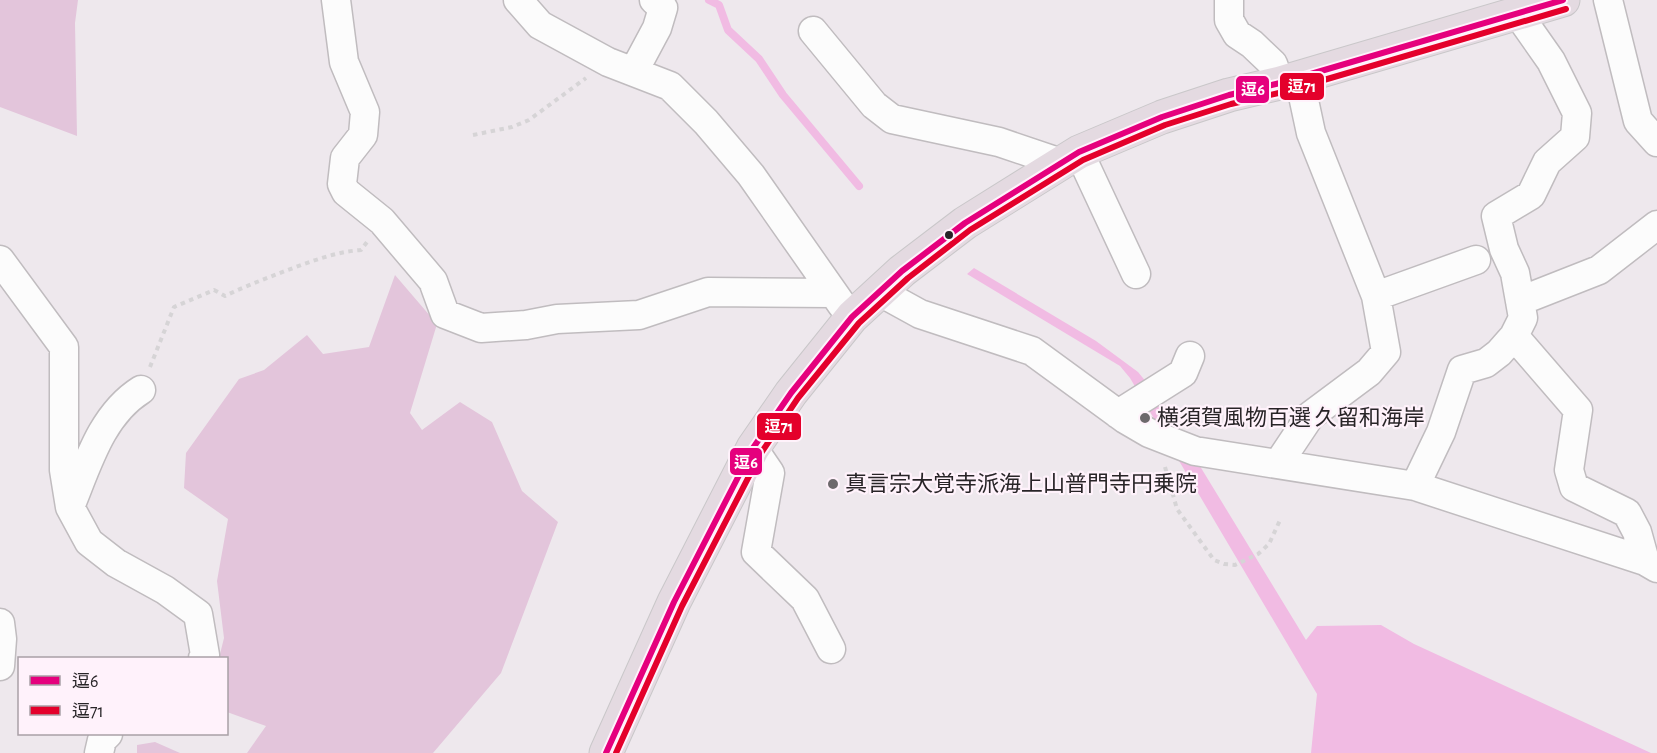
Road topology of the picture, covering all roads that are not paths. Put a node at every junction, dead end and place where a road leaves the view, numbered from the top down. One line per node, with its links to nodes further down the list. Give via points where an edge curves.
1 (336, 0): 20 (street, via 344,62 365,112 363,135 345,158 342,184 346,192 382,221 433,281 445,314 481,328 526,325 557,319 639,315 708,292)
2 (518, 0): 9 (street, via 540,25)
3 (654, 0): 9 (street, via 663,8 657,28)
4 (1229, 0): 10 (street, via 1229,20 1237,34)
5 (1563, 0): 7 (highway)
6 (1608, 0): 11 (street, via 1638,121)
7 (1518, 14): 10 (highway); 19 (street, via 1551,61 1577,113 1575,137 1547,162 1531,195 1496,216)
8 (813, 31): 12 (street, via 874,105 892,120)
9 (621, 66): 20 (street, via 670,87 706,122 751,175)
10 (1289, 80): 12 (highway, via 1162,117); 18 (street)
11 (1657, 141)
12 (1070, 158): 16 (street); 17 (highway, via 965,223)
13 (1657, 225): 19 (street, via 1599,270)
14 (0, 260): 28 (street, via 64,347 64,470)
15 (1476, 260): 18 (street)
16 (1136, 274)
17 (880, 292): 20 (highway); 24 (street, via 920,314 1032,351)
18 (1376, 296): 26 (street, via 1386,352 1369,372 1310,417)
19 (1520, 301): 21 (street, via 1523,318)
20 (842, 305): 25 (highway, via 791,393)
21 (1514, 336): 27 (street, via 1486,363 1462,370 1441,432); 29 (street, via 1578,410 1569,470 1574,487 1628,513)
22 (1190, 356): 24 (street, via 1183,373)
23 (141, 390): 28 (street, via 126,399 96,442)
24 (1138, 401): 26 (street, via 1159,438 1195,451)
25 (753, 448): 31 (street, via 770,472 756,552 806,599); 36 (highway, via 674,602)
26 (1278, 464): 27 (street)
27 (1415, 486): 29 (street)
28 (70, 507): 32 (street, via 88,542 198,614)
29 (1651, 565)
30 (0, 623): 33 (street)
31 (831, 649)
32 (204, 657)
33 (0, 666)
34 (107, 735): 35 (street)
35 (99, 753)
36 (606, 753)

